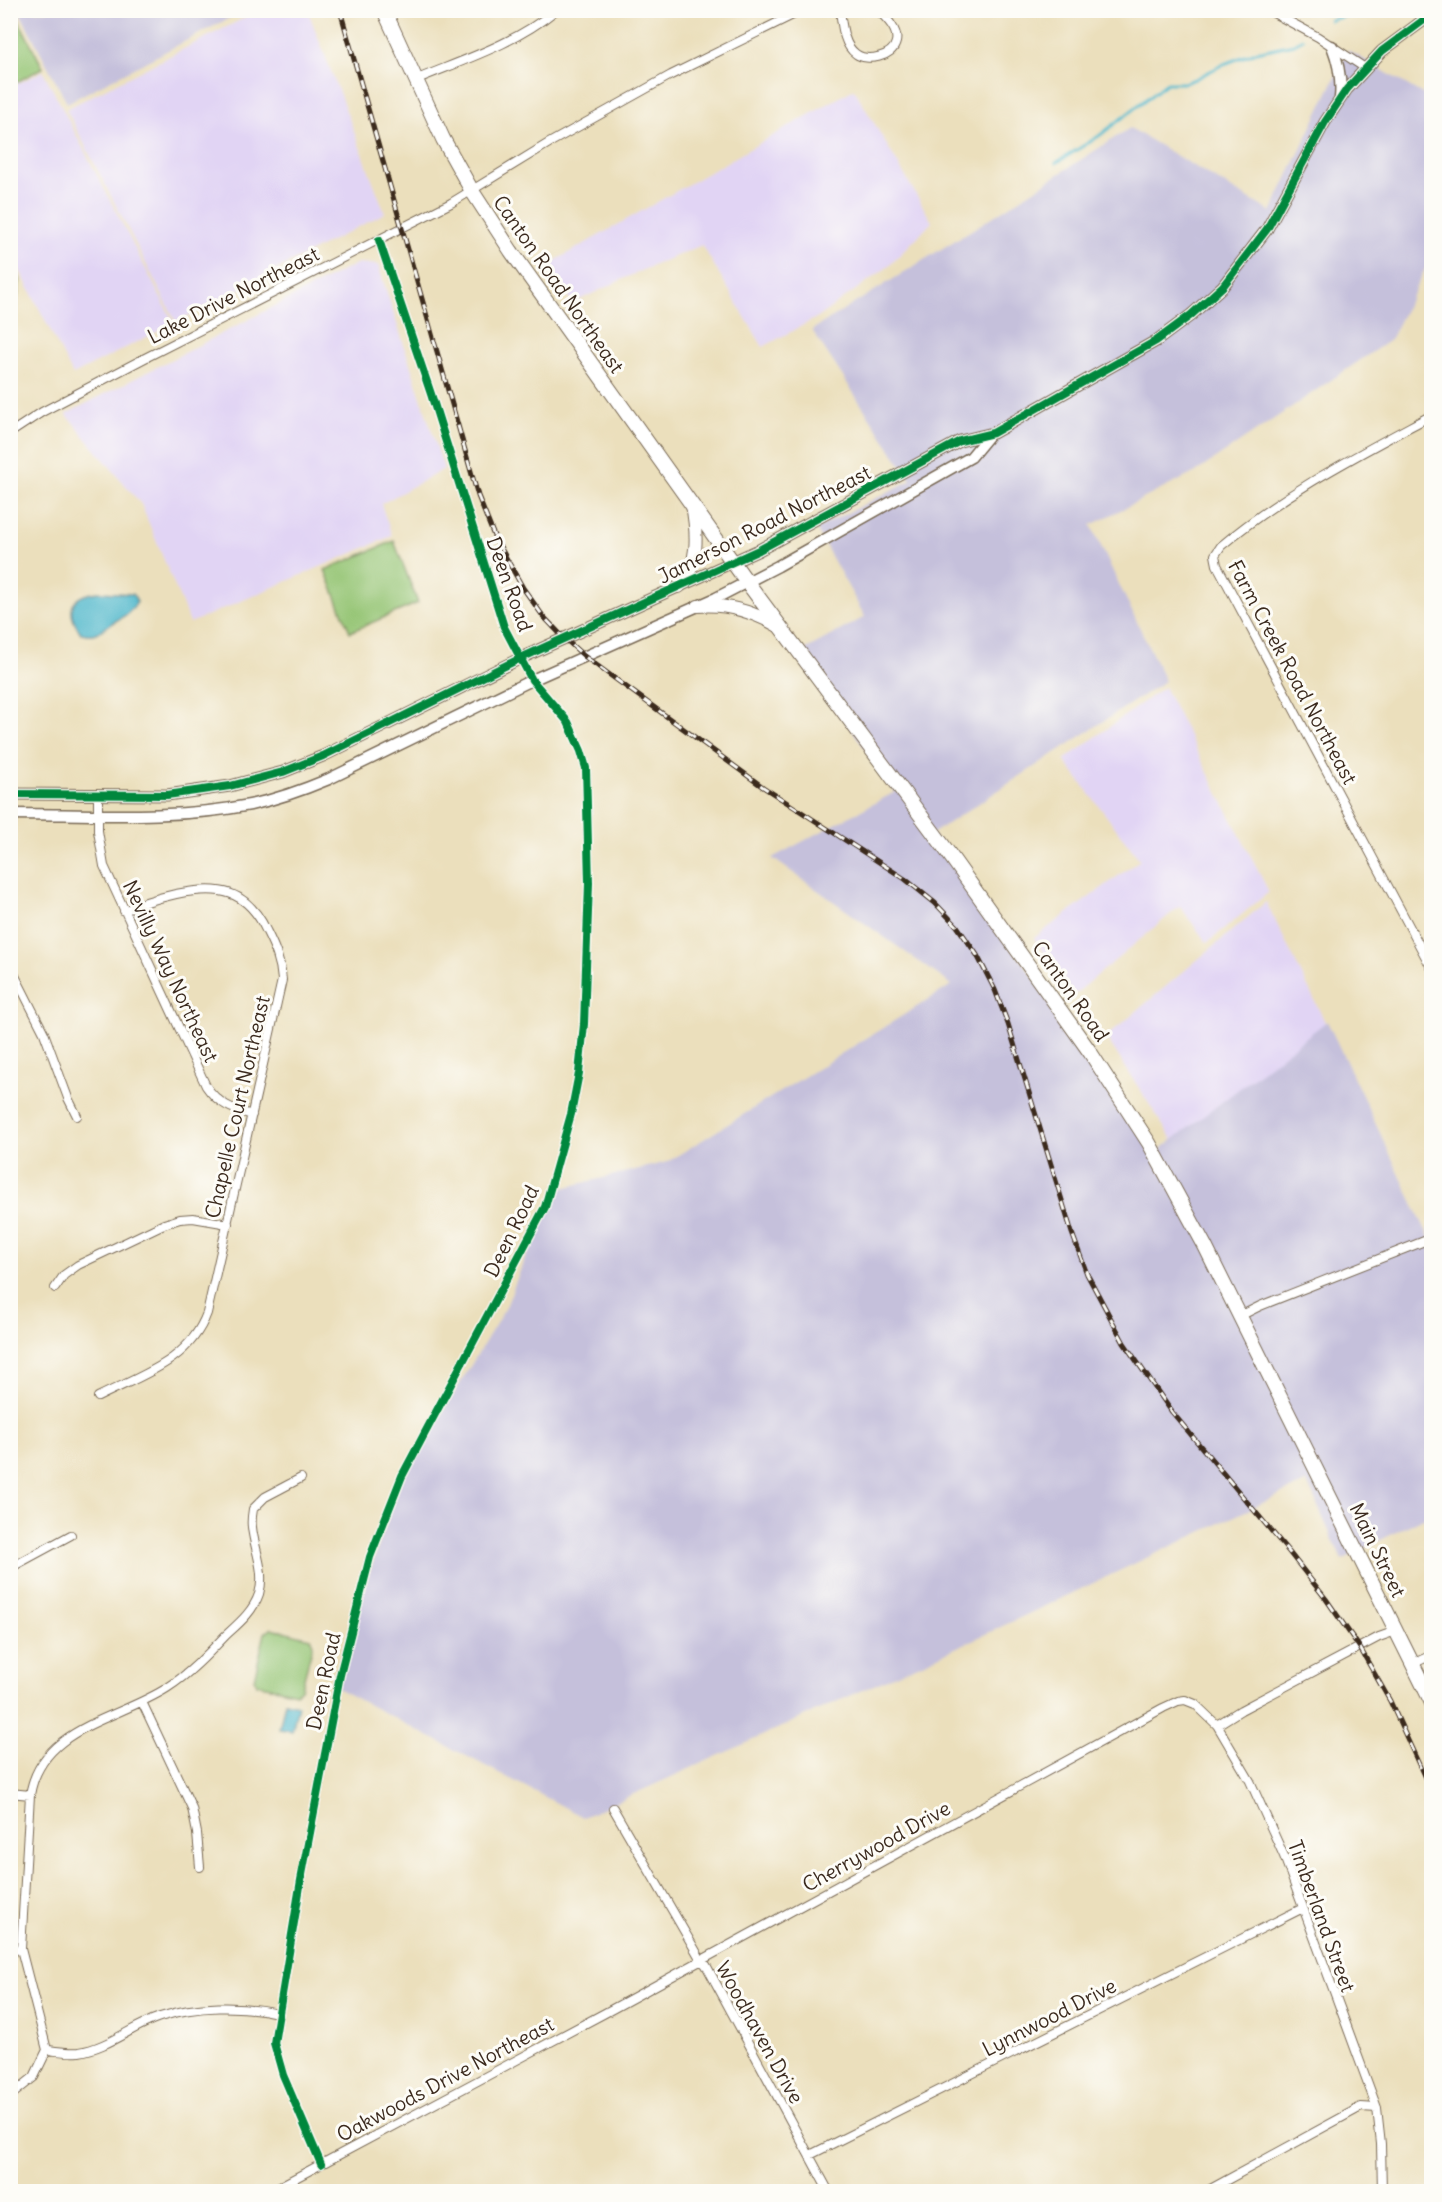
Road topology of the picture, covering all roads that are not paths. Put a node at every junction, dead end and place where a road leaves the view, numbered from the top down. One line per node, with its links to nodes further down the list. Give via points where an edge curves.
1 (384, 10): 10 (main road, Canton Road Northeast)
2 (556, 10): 10 (street, via 513,39)
3 (803, 10): 12 (street, Lake Drive Northeast, via 671,75 549,142)
4 (840, 10): 5 (street, via 845,38 855,54 869,59 881,56 897,42 895,30)
5 (878, 10)
6 (1268, 10): 8 (street)
7 (1431, 14): 9 (street, Jamerson Road Northeast)
8 (1332, 46): 9 (street); 11 (street, via 1342,82)
9 (1365, 68): 11 (street, Jamerson Road Northeast)
10 (415, 80): 12 (main road, Canton Road Northeast)
11 (1340, 100): 16 (street, Jamerson Road Northeast, via 1267,229 1223,286 1156,341)
12 (472, 191): 13 (street, Lake Drive Northeast); 17 (main road, Canton Road Northeast, via 517,261)
13 (379, 240): 15 (street, Lake Drive Northeast, via 145,358); 23 (street, Deen Road, via 504,627)
14 (1431, 415): 31 (street, Farm Creek Road Northeast, via 1281,500 1221,546 1215,555)
15 (10, 433)
16 (990, 434): 18 (street, Jamerson Road Northeast, via 960,441); 19 (street, Jamerson Road Northeast, via 971,457)
17 (692, 506): 18 (main road, Canton Road Northeast); 20 (main road, via 695,548 689,572)
18 (732, 562): 19 (main road, Canton Road); 20 (street, Jamerson Road Northeast)
19 (747, 582): 21 (street, Jamerson Road Northeast); 22 (main road, Canton Road)
20 (679, 587): 23 (street, Jamerson Road Northeast)
21 (699, 606): 22 (main road, via 741,609); 24 (street, Jamerson Road Northeast)
22 (781, 628): 37 (main road, Canton Road, via 1116,1090 1174,1185)
23 (521, 658): 24 (street, Deen Road); 26 (street, Jamerson Road Northeast, via 283,772 190,792)
24 (532, 680): 28 (street, Jamerson Road Northeast, via 290,795 195,813); 58 (street, Deen Road, via 568,722 586,768 589,883 579,1073 545,1207 402,1476 370,1557 340,1675)
25 (10, 794): 26 (street, Jamerson Road Northeast)
26 (98, 794): 28 (street, Nevilly Way Northeast)
27 (10, 814): 28 (street, Jamerson Road Northeast)
28 (98, 814): 29 (street, Nevilly Way Northeast, via 104,866)
29 (124, 910): 32 (street, Nevilly Way Northeast, via 206,1086 227,1107); 32 (street, Chapelle Court Northeast, via 195,890 224,891 245,901 262,921 277,953 282,980)
30 (10, 966): 33 (street, via 44,1033)
31 (1431, 969)
32 (252, 1115): 34 (street, Chapelle Court Northeast)
33 (77, 1116)
34 (228, 1224): 36 (street, via 193,1218 164,1224 78,1265); 38 (street, Chapelle Court Northeast, via 207,1313 194,1339 170,1361)
35 (1431, 1238): 37 (street)
36 (55, 1288)
37 (1240, 1316): 40 (main road, Canton Road)
38 (98, 1397)
39 (300, 1478): 46 (street, via 265,1497 253,1509 261,1582 248,1613 192,1669)
40 (1321, 1478): 43 (main road, Main Street)
41 (71, 1535): 42 (street)
42 (10, 1568)
43 (1396, 1631): 45 (main road, Main Street); 49 (street)
44 (1431, 1655): 45 (street)
45 (1412, 1664): 47 (main road, Main Street)
46 (142, 1702): 51 (street, via 57,1744 36,1771); 53 (street, via 192,1808)
47 (1431, 1703)
48 (1163, 1708): 49 (street, Timberland Street, via 1185,1700 1195,1704); 57 (street, Cherrywood Drive)
49 (1217, 1725): 54 (street, Timberland Street, via 1250,1781)
50 (10, 1792): 51 (street)
51 (30, 1794): 55 (street)
52 (613, 1808): 57 (street, Woodhaven Drive)
53 (200, 1867)
54 (1303, 1908): 62 (street, Timberland Street); 63 (street, Lynnwood Drive)
55 (21, 1949): 56 (street); 60 (street)
56 (10, 1950)
57 (701, 1960): 59 (street, Cherrywood Drive); 63 (street, Woodhaven Drive)
58 (278, 2013): 60 (street, via 190,2010 158,2018 88,2050); 64 (street, Deen Road, via 275,2051)
59 (605, 2013): 64 (street, Oakwoods Drive Northeast)
60 (47, 2050): 61 (street, via 34,2077)
61 (10, 2096)
62 (1377, 2108): 67 (street, via 1361,2107); 68 (street, Timberland Street)
63 (810, 2155): 66 (street, Woodhaven Drive)
64 (321, 2163): 65 (street, Oakwoods Drive Northeast)
65 (269, 2192)
66 (829, 2192)
67 (1205, 2192)
68 (1382, 2192)

